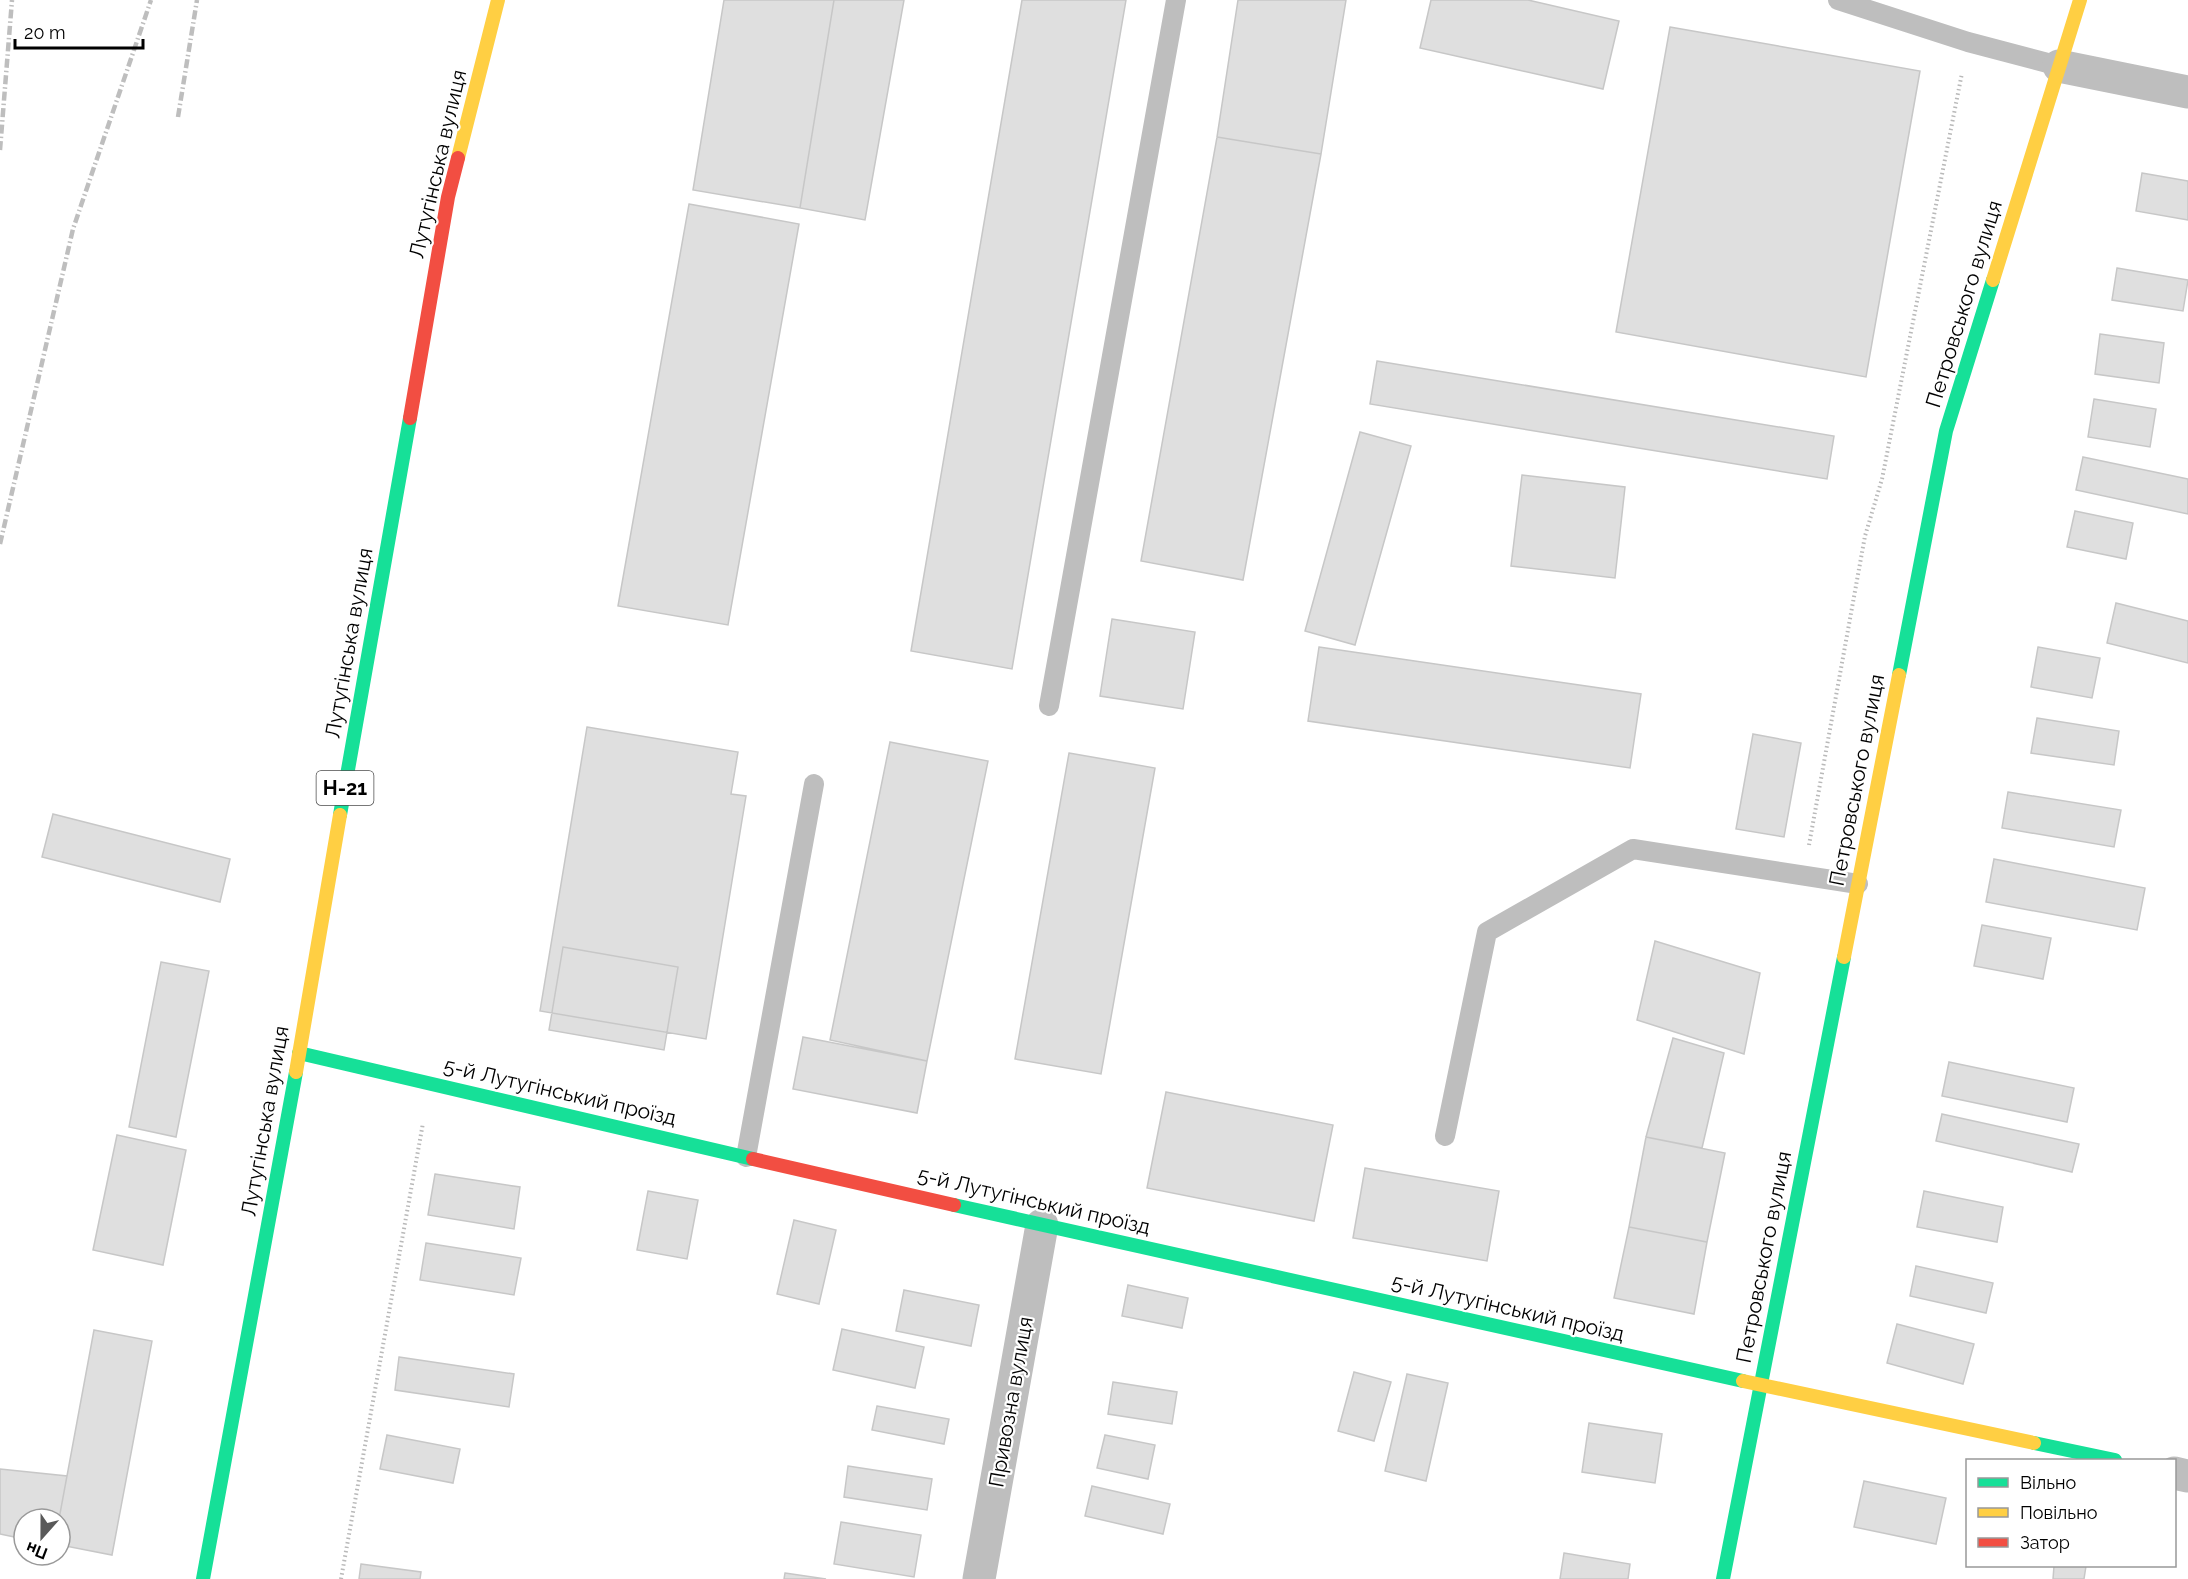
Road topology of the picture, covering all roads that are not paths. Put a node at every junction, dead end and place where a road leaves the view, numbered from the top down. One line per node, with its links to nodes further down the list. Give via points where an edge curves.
1 (498, 0): 10 (street, Лутугінська вулиця / Н-21, via 448,197)
2 (1176, 0): 7 (lane)
3 (1838, 0): 5 (lane, via 1968,42)
4 (2080, 0): 5 (street, Петровського вулиця)
5 (2059, 66): 6 (street); 9 (street, Петровського вулиця, via 1946,431)
6 (2188, 92)
7 (1049, 706)
8 (814, 784): 12 (lane)
9 (1858, 884): 11 (lane, via 1633,849 1487,932); 14 (street, Петровського вулиця)
10 (299, 1053): 12 (street, 5-й Лутугінський проїзд); 16 (street, Лутугінська вулиця / Н-21)
11 (1445, 1136)
12 (746, 1157): 13 (street, 5-й Лутугінський проїзд)
13 (1042, 1225): 14 (street, 5-й Лутугінський проїзд); 17 (street, Привозна вулиця)
14 (1760, 1387): 15 (street, 5-й Лутугінський проїзд); 18 (street, Петровського вулиця)
15 (2105, 1459)
16 (203, 1579)
17 (979, 1579)
18 (1723, 1579)

